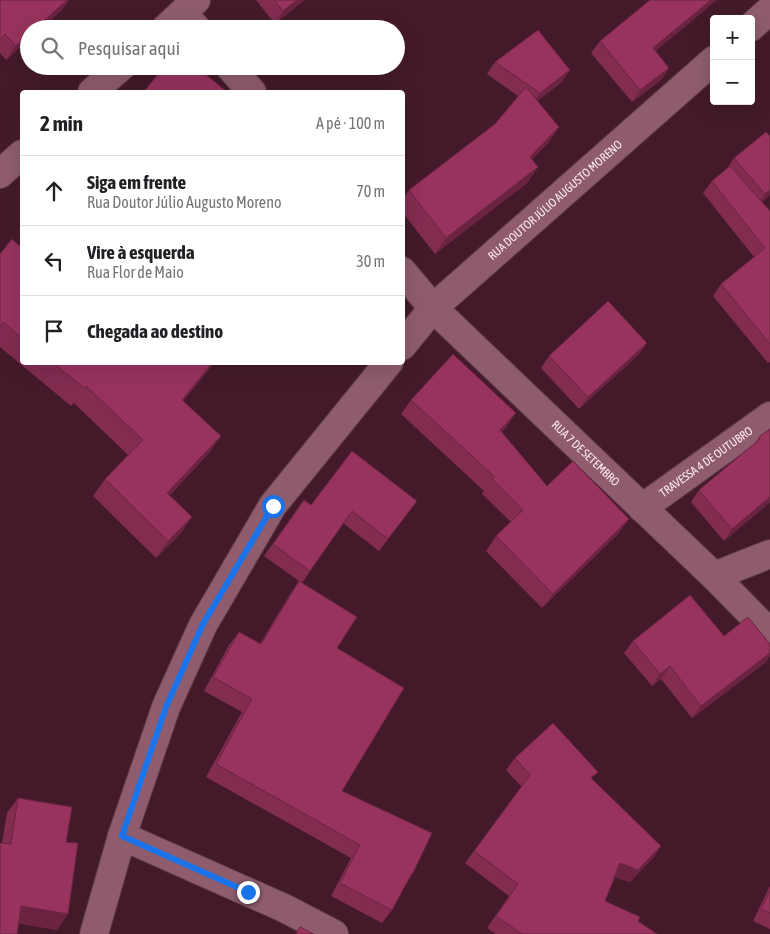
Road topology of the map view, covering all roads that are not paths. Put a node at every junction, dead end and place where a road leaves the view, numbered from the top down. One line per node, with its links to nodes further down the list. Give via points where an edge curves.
1 (770, 10): 2 (street)
2 (755, 23)
3 (710, 64): 11 (street, RUA DOUTOR JÚLIO AUGUSTO MORENO)
4 (112, 75): 6 (street)
5 (237, 75): 7 (street)
6 (94, 90)
7 (250, 90)
8 (20, 156): 9 (street)
9 (0, 174)
10 (405, 275): 11 (street, RUA 7 DE SETEMBRO)
11 (433, 308): 12 (street, RUA DOUTOR JÚLIO AUGUSTO MORENO); 15 (street, RUA 7 DE SETEMBRO)
12 (405, 342)
13 (387, 365): 19 (street, via 273,506 203,624 166,707)
14 (770, 416): 15 (street, TRAVESSA 4 DE OUTUBRO)
15 (642, 508): 17 (street, RUA 7 DE SETEMBRO)
16 (770, 554): 17 (street)
17 (714, 576): 18 (street, RUA 7 DE SETEMBRO)
18 (770, 633)
19 (122, 836): 20 (street); 21 (street, via 284,908)
20 (94, 934)
21 (334, 934)

